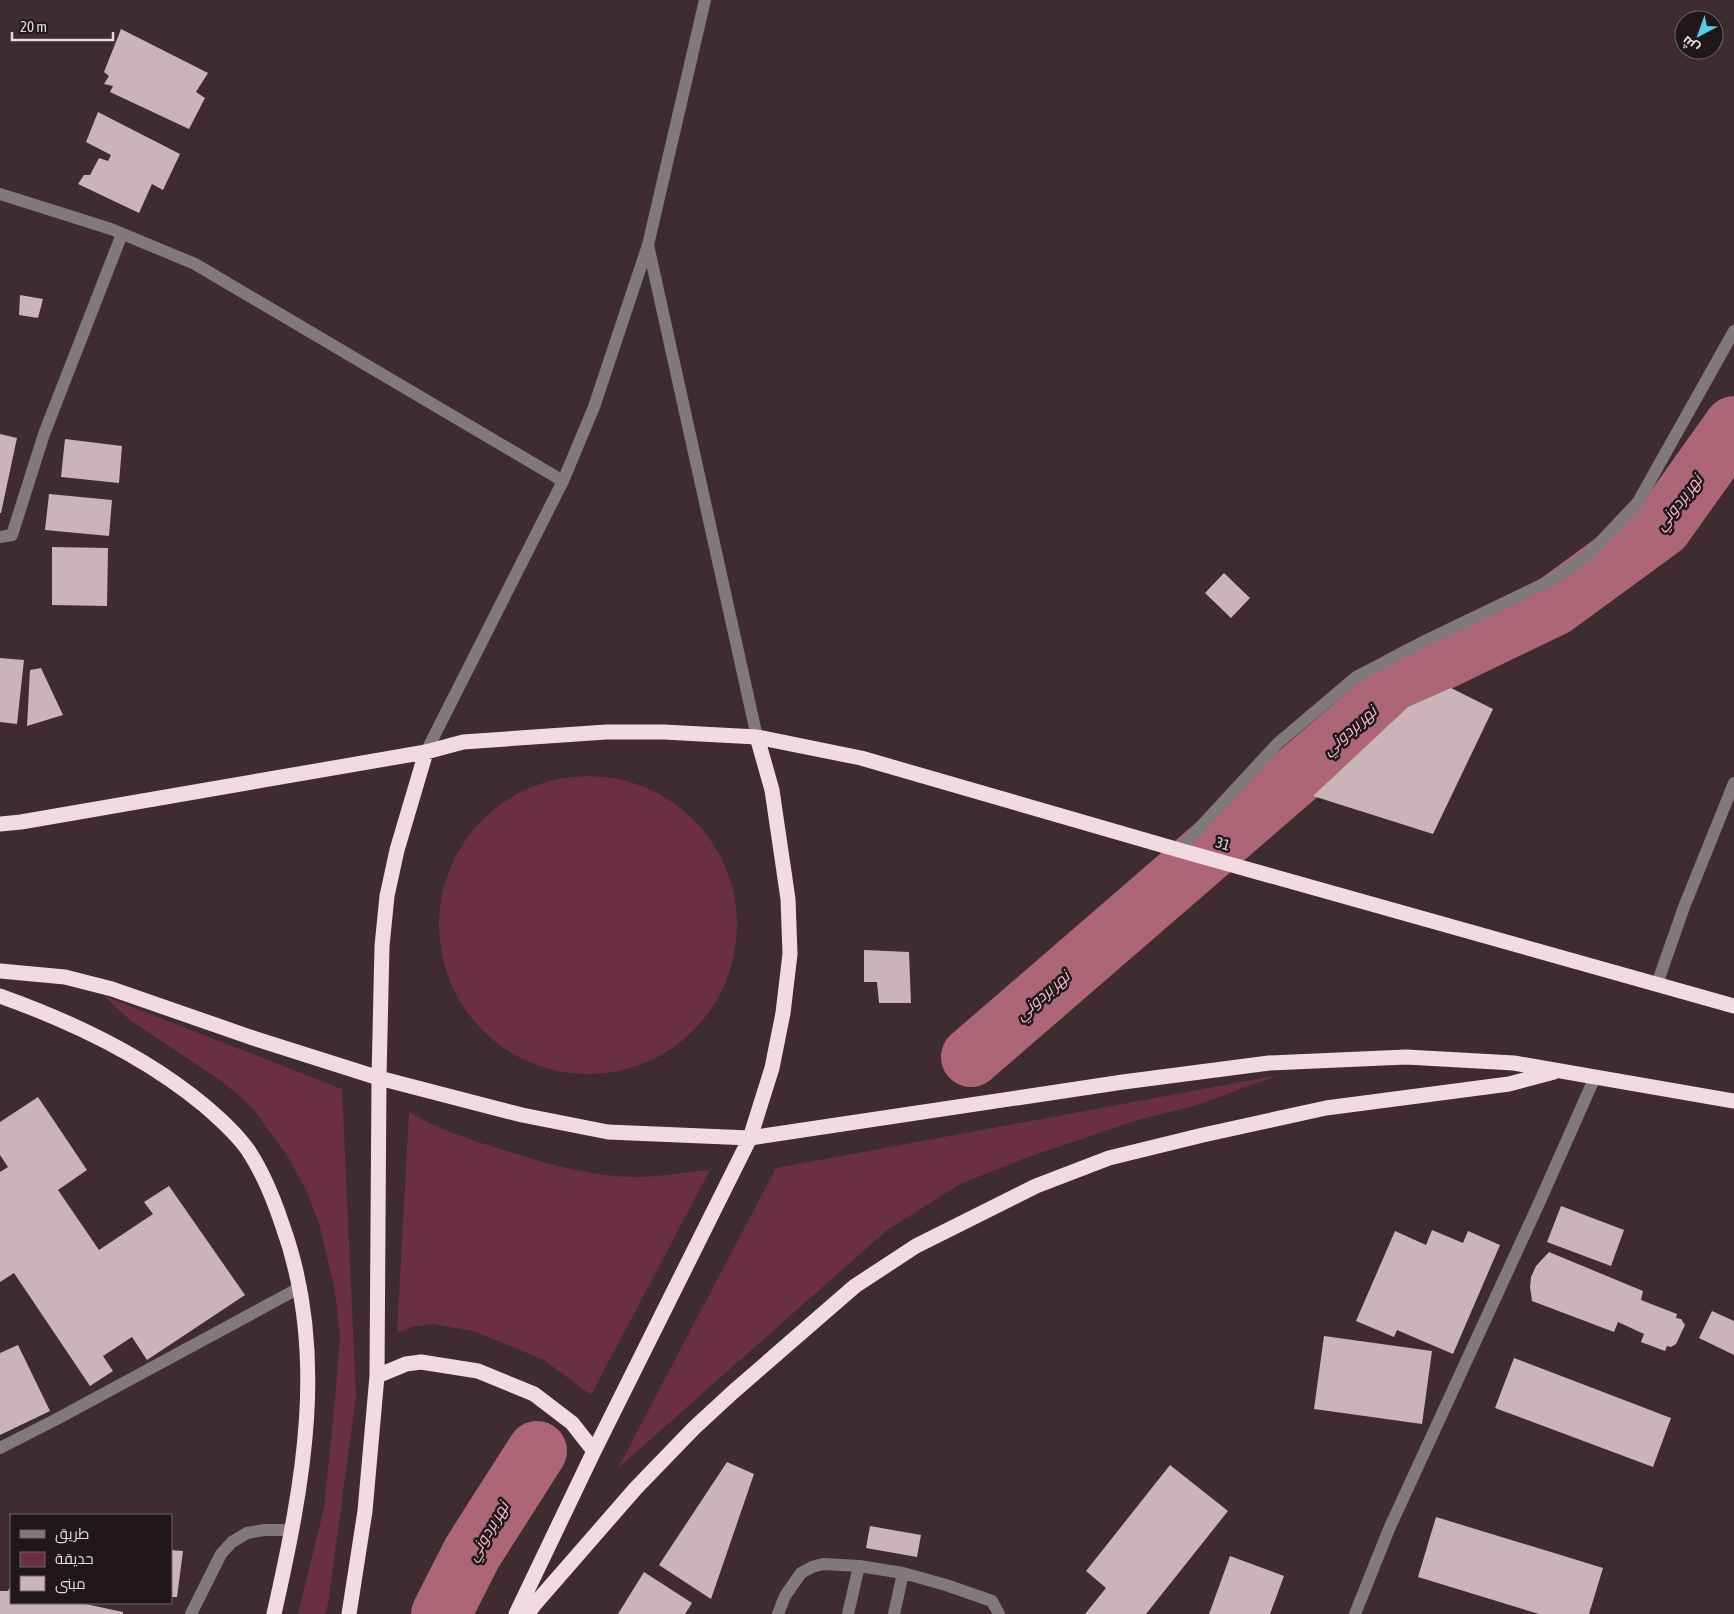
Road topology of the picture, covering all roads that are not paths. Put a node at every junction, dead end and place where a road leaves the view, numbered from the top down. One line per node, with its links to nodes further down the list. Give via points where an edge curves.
1 (705, 0): 4 (street)
2 (0, 194): 3 (street)
3 (122, 234): 6 (street, via 195,264); 7 (street, via 44,434 12,535)
4 (648, 245): 6 (street, via 594,407); 8 (street)
5 (1734, 331): 12 (street, via 1638,502 1589,554 1554,579 1356,677 1278,743)
6 (563, 481): 9 (street)
7 (0, 537)
8 (757, 737): 9 (highway, 31, via 606,732 463,742); 12 (highway, 31, via 861,758); 21 (highway, via 772,790 781,846 788,899 790,954 772,1068)
9 (426, 752): 11 (highway, 31); 19 (highway, via 387,896 382,946)
10 (1734, 783): 14 (street)
11 (0, 824)
12 (1179, 850): 14 (highway, 31)
13 (0, 971): 19 (highway, via 65,977 112,989)
14 (1657, 984): 16 (highway, 31)
15 (0, 997): 22 (highway, via 82,1030 156,1069 222,1120 248,1150 274,1200)
16 (1734, 1006)
17 (1560, 1070): 18 (highway); 21 (highway, via 1495,1061 1406,1057 1268,1063); 33 (highway, via 1509,1084 1326,1108 1109,1158 1036,1186 916,1246 855,1286 694,1428 636,1488)
18 (1595, 1076): 20 (highway); 38 (street, via 1389,1529)
19 (380, 1078): 21 (highway, via 522,1115 608,1132); 23 (highway)
20 (1734, 1101)
21 (750, 1138): 25 (highway)
22 (301, 1287): 24 (street); 26 (highway, via 308,1365 306,1428)
23 (377, 1376): 25 (highway, via 406,1364 421,1362 478,1371 534,1394 572,1423); 31 (highway, via 365,1511)
24 (0, 1448)
25 (594, 1451): 32 (highway)
26 (292, 1530): 29 (street, via 247,1533 232,1542 220,1554); 30 (highway)
27 (859, 1566): 28 (street); 34 (street, via 823,1564 801,1573 785,1596); 35 (street)
28 (903, 1573): 36 (street); 37 (street, via 992,1602)
29 (191, 1614)
30 (274, 1614)
31 (349, 1614)
32 (516, 1614)
33 (528, 1614)
34 (778, 1614)
35 (848, 1614)
36 (894, 1614)
37 (999, 1614)
38 (1355, 1614)

